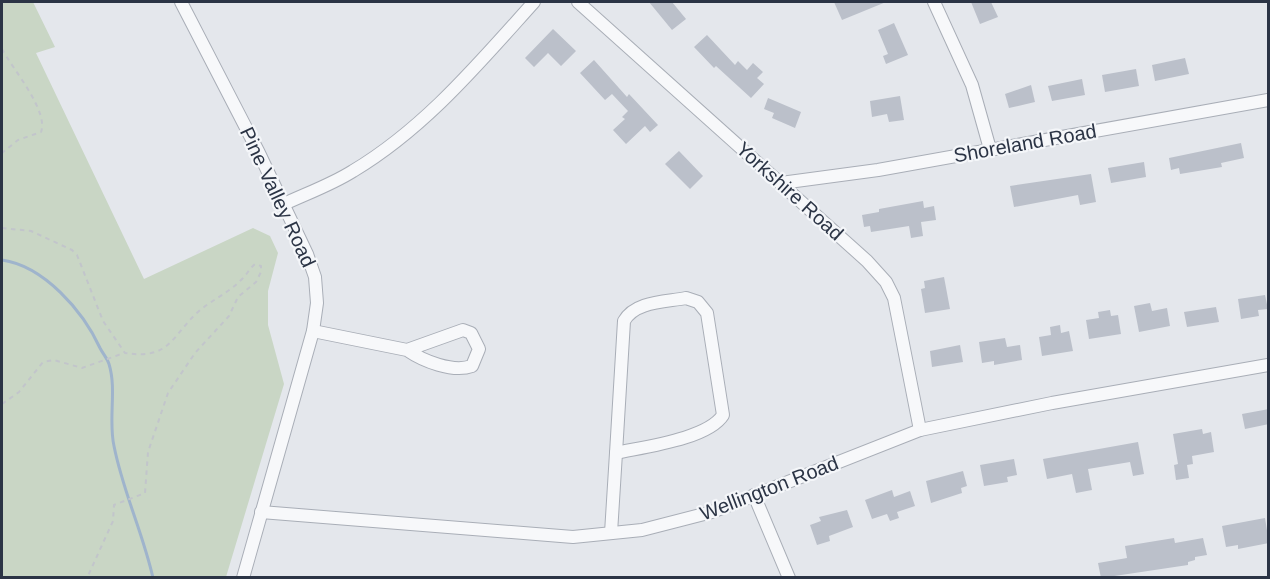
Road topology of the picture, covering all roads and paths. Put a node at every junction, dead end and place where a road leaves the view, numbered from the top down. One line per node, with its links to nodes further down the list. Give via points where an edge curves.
1 (181, 2): 10 (street, Pine Valley Road)
2 (534, 2): 10 (street, via 451,94 384,151 351,172)
3 (578, 2): 9 (street, Yorkshire Road)
4 (934, 2): 7 (street, via 972,85)
5 (2, 49): 8 (path, via 44,126 41,132 18,140)
6 (1269, 100): 7 (street, Shoreland Road)
7 (990, 149): 9 (street, Shoreland Road)
8 (2, 153)
9 (781, 183): 17 (street, Yorkshire Road, via 886,282 894,298)
10 (282, 205): 12 (street, Pine Valley Road, via 315,277)
11 (2, 228): 14 (path, via 31,231 72,250 103,321)
12 (313, 331): 13 (street); 20 (street, Pine Valley Road)
13 (407, 350): 13 (street, via 463,330 471,333 479,350 472,366 464,369 426,360)
14 (125, 353): 16 (path, via 82,368 54,360 43,362 19,392); 22 (path, via 148,354 168,347 197,314 242,280 255,264 261,266 256,282 240,294 229,316 195,353 168,393 148,452 145,493 114,505 113,521)
15 (1269, 365): 17 (street, Wellington Road)
16 (2, 402)
17 (920, 430): 19 (street, Wellington Road)
18 (616, 453): 18 (street, via 624,321 638,307 686,298 699,302 707,313 723,415 714,426 698,432); 21 (street)
19 (754, 495): 21 (street, Wellington Road, via 711,512 642,530); 24 (street)
20 (261, 512): 21 (street, Wellington Road, via 573,537); 23 (street, Pine Valley Road)
21 (611, 533)
22 (87, 578)
23 (243, 578)
24 (789, 578)

